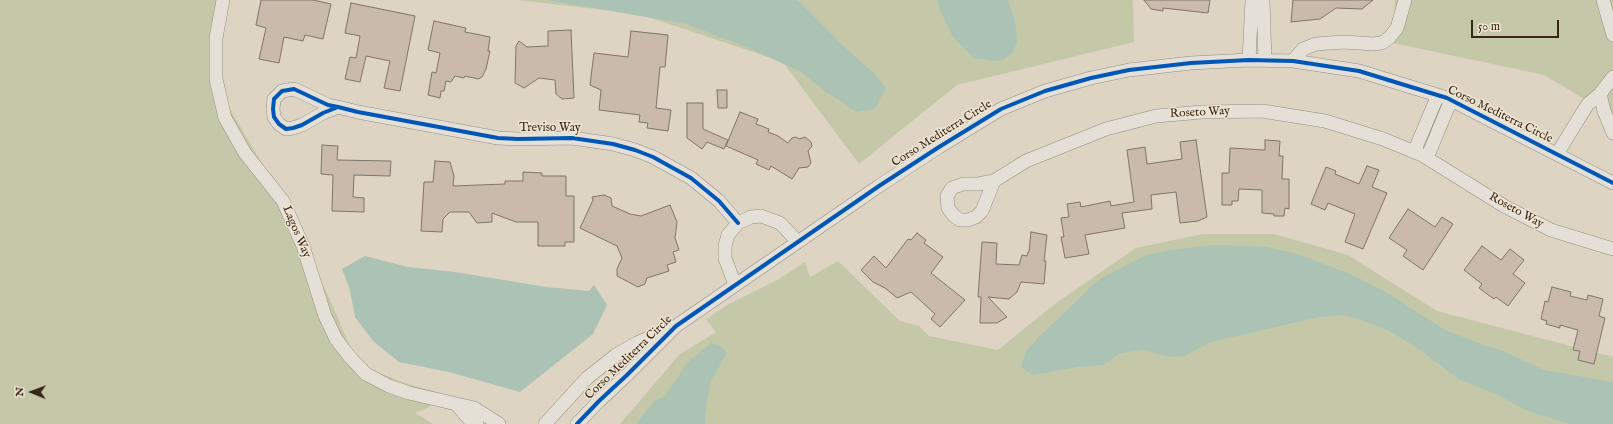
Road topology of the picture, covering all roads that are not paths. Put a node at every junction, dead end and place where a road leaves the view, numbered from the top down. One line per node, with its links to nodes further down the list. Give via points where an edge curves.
1 (223, 0): 26 (street, Lagos Way, via 216,38 216,79 225,118 245,153 283,201 303,246 325,316 336,339 366,374 409,393)
2 (1252, 0): 7 (street)
3 (1263, 0): 8 (street)
4 (1405, 0): 9 (street, via 1397,28 1382,43 1316,44 1303,49)
5 (1603, 0): 6 (street)
6 (1613, 35)
7 (1248, 60): 8 (street, Corso Mediterra Circle); 22 (street, Corso Mediterra Circle, via 1129,70 1045,91 1001,109 939,147)
8 (1265, 60): 9 (street, Corso Mediterra Circle)
9 (1293, 61): 12 (street, Corso Mediterra Circle, via 1359,71)
10 (1613, 76): 11 (street)
11 (1600, 94): 15 (street); 17 (street, via 1588,104)
12 (1438, 95): 13 (street, Corso Mediterra Circle); 16 (street)
13 (1451, 100): 17 (street, Corso Mediterra Circle); 18 (street)
14 (338, 107): 14 (street, Treviso Way, via 294,89 282,90 274,99 273,109 278,124 286,129 302,125); 21 (street, Treviso Way, via 498,138 572,138 635,150 672,167 701,186 719,201)
15 (1613, 133)
16 (1414, 152): 18 (street, Roseto Way); 19 (street, Roseto Way, via 1383,139 1325,121 1262,111 1202,112 1156,116 1106,129 1026,161)
17 (1557, 154): 20 (street, Corso Mediterra Circle)
18 (1427, 158): 23 (street, Roseto Way, via 1504,206 1551,230)
19 (994, 181)
20 (1612, 181)
21 (738, 223): 22 (street, via 750,217 766,217 780,224); 24 (street, via 728,235 725,246 725,258)
22 (798, 242): 24 (street, Corso Mediterra Circle)
23 (1613, 249)
24 (735, 285): 25 (street, Corso Mediterra Circle)
25 (676, 326): 29 (street, Corso Mediterra Circle, via 616,355 587,378); 30 (street, Corso Mediterra Circle)
26 (456, 404): 27 (street); 28 (street, Lagos Way, via 474,408)
27 (477, 424)
28 (499, 424)
29 (545, 424)
30 (577, 424)

